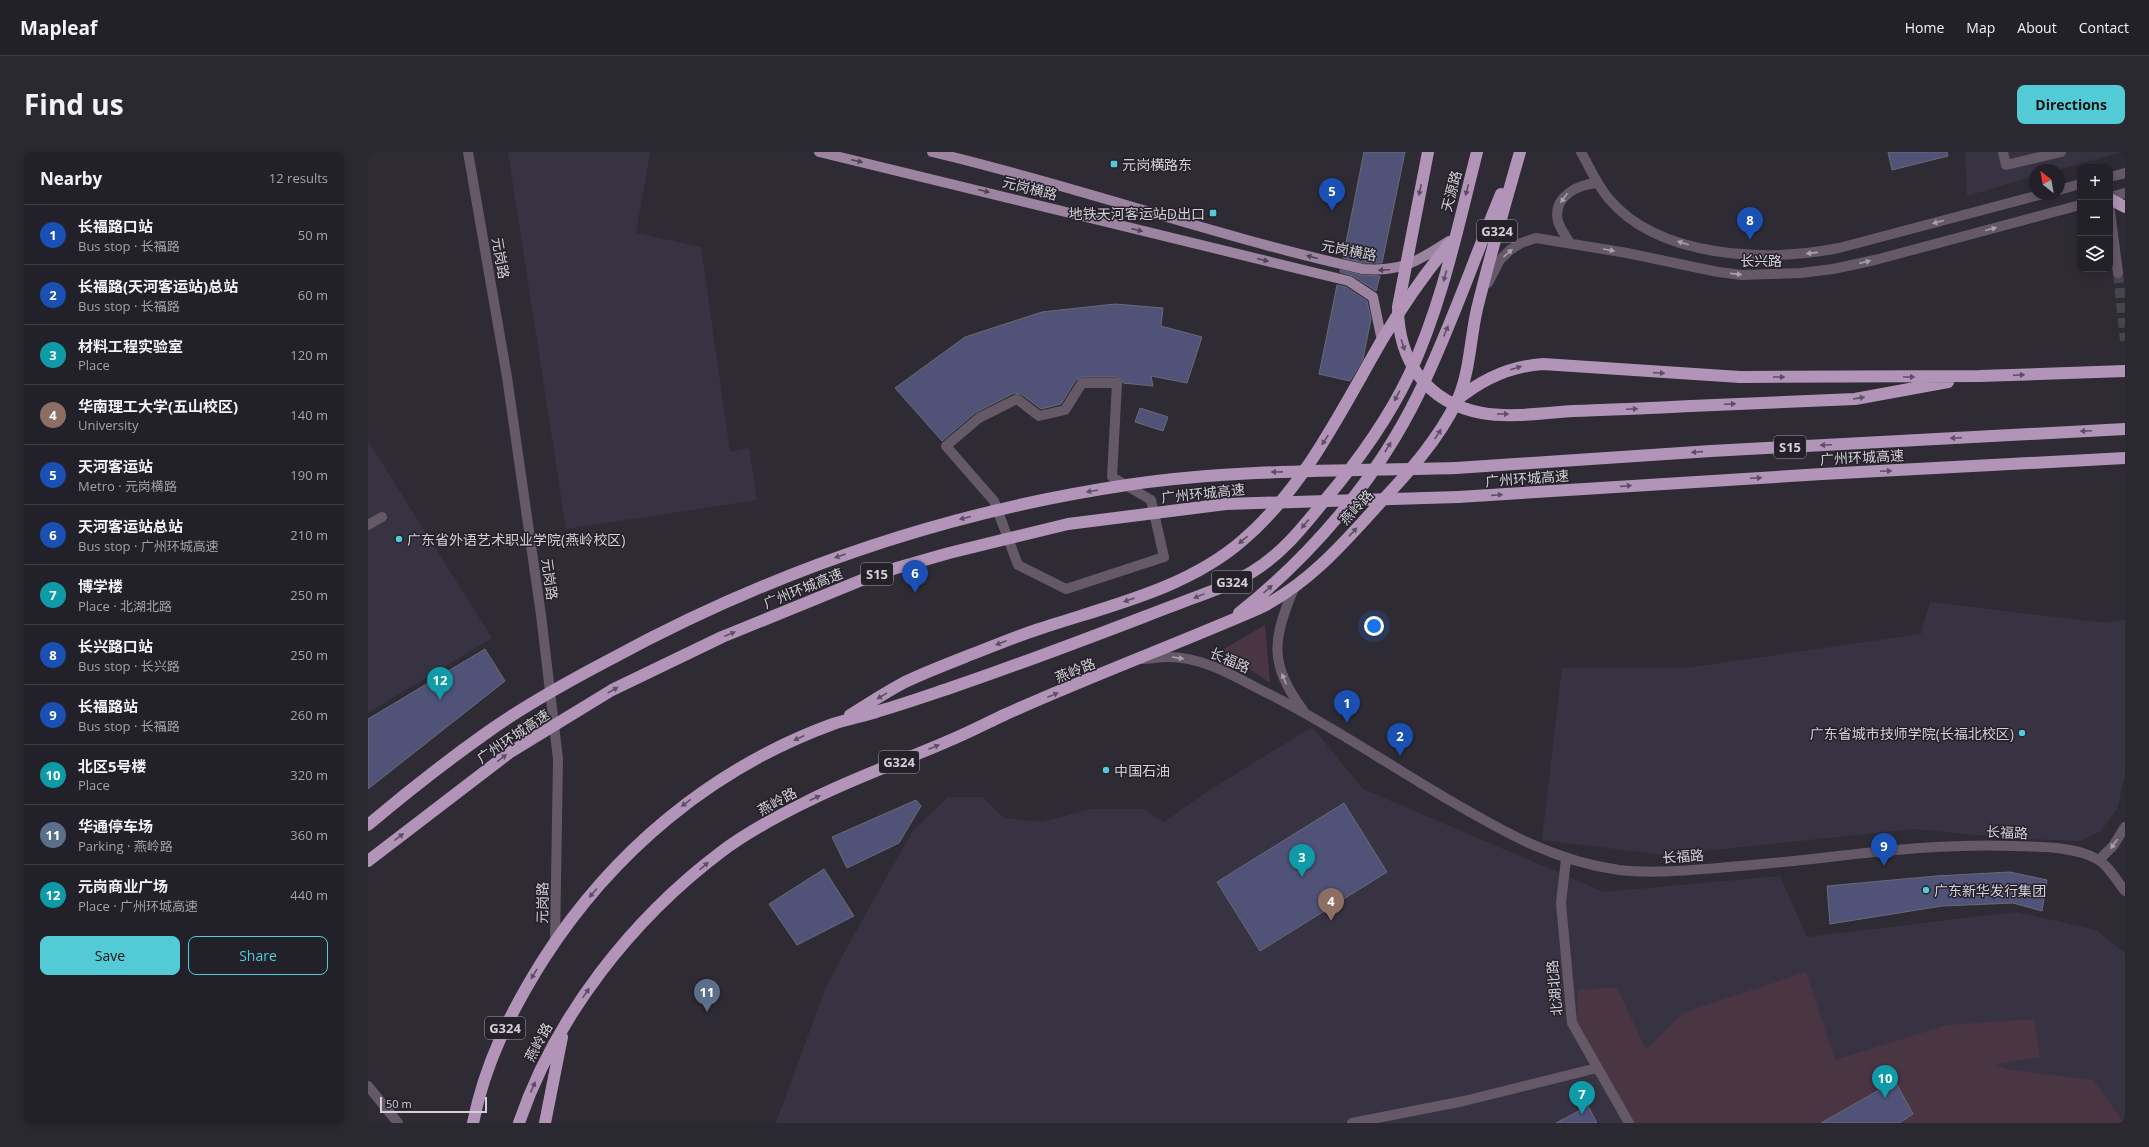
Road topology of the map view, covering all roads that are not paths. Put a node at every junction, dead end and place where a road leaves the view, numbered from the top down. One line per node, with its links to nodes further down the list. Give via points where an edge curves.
1 (468, 152): 48 (street, 元岗路, via 507,378 541,615 558,759)
2 (820, 152): 26 (main road, 元岗横路, one-way to 26)
3 (932, 152): 24 (main road, 元岗横路, one-way to 3, via 1014,172)
4 (1428, 152): 30 (highway, one-way to 30, bridge, via 1398,307 1399,331 1405,352 1417,373 1431,389 1460,406 1494,414 1855,399)
5 (1477, 152): 22 (highway, 天源路 / G324, one-way to 22)
6 (1519, 152): 27 (highway, 燕岭路 / G324); 38 (highway, one-way to 6, via 1266,591 1302,556 1360,487 1388,448 1431,368)
7 (1581, 152): 12 (street, 长兴路)
8 (2003, 152): 9 (street, via 2006,165)
9 (2061, 152)
10 (2125, 173): 11 (street)
11 (2113, 176)
12 (1598, 183): 17 (street, 长兴路, one-way to 12, via 1839,248 1816,253 1768,255 1719,251 1670,239 1643,227 1627,215 1610,200); 23 (street, one-way to 23, via 1574,188 1565,194 1558,208 1557,220)
13 (2077, 185): 14 (street)
14 (2065, 188)
15 (2125, 193): 16 (street)
16 (2113, 197)
17 (2029, 198)
18 (2113, 200): 20 (highway)
19 (2077, 207): 23 (street, 长兴路, one-way to 19, via 1718,272 1742,275 1801,273 1875,260)
20 (2125, 208)
21 (2113, 234): 25 (street)
22 (1454, 238): 24 (main road, 元岗横路, one-way to 24, via 1429,255 1404,267 1393,270); 28 (highway, G324, via 1425,274); 41 (highway, 燕岭路 / G324, one-way to 41, via 1439,296 1423,340 1390,411 1370,444 1342,480 1295,536 1275,555 1252,572 1227,585 1188,600 960,685)
23 (1570, 243): 27 (street, 长兴路, one-way to 23, via 1493,271 1510,250 1536,238)
24 (1350, 267): 26 (main road)
25 (2118, 273)
26 (1348, 281): 28 (main road, 元岗横路, via 1373,297)
27 (1477, 311): 32 (highway, 燕岭路 / G324)
28 (1382, 341): 41 (highway, G324, one-way to 41, via 1346,407 1312,459 1272,510 1244,540 1224,556 1137,597 1038,629 926,672)
29 (2125, 371): 30 (highway, one-way to 29)
30 (1980, 376): 32 (highway, one-way to 30, via 1468,390 1504,372 1518,367 1543,364 1740,377)
31 (1017, 399): 31 (street, via 979,418 946,446 994,501 1018,565 1066,589 1164,557 1151,500 1112,477 1117,383 1082,383 1065,410 1039,416)
32 (1457, 400): 37 (highway, 燕岭路 / G324, one-way to 32, via 1340,546 1419,459 1445,424)
33 (2125, 429): 42 (highway, 广州环城高速 / S15, one-way to 42, bridge, via 1711,451 1456,468 1238,473 1127,485 996,511 870,546 810,567 680,623 580,676 490,730)
34 (2125, 458): 46 (highway, 广州环城高速 / S15, one-way to 34, bridge, via 509,753 612,690 722,637 879,573 949,553 1076,523 1226,504 1458,497)
35 (382, 517): 36 (street)
36 (368, 525)
37 (1294, 588): 38 (highway, 燕岭路 / G324, via 1266,605); 40 (street, 长福路, one-way to 37, via 1289,692 1276,651 1278,634)
38 (1227, 623): 39 (highway, 燕岭路 / G324)
39 (1139, 660): 40 (street, 长福路, one-way to 40, via 1169,657 1212,666); 49 (highway, 燕岭路 / G324, one-way to 39, via 604,967 644,922 695,874 741,839 833,789)
40 (1305, 712): 44 (street, 长福路, via 1477,816 1524,841)
41 (835, 724): 48 (highway, 燕岭路 / G324, one-way to 48, via 766,753 736,770 659,824 613,870)
42 (368, 825)
43 (2125, 827): 45 (street, one-way to 45, via 2113,846)
44 (1566, 859): 45 (street, 长福路, via 1622,870 1656,872 1766,864 1914,847 1973,844 2077,852); 50 (street, 北湖北路, via 1561,903 1572,1023)
45 (2099, 860): 47 (street)
46 (368, 862)
47 (2125, 891)
48 (555, 941): 53 (highway, 燕岭路 / G324, one-way to 53, via 509,1018 486,1072)
49 (564, 1026): 54 (highway, 燕岭路 / G324, one-way to 49, via 534,1083); 55 (highway)
50 (1597, 1068): 56 (street, via 1464,1101); 57 (street, 北湖北路)
51 (368, 1086): 52 (street)
52 (398, 1123)
53 (473, 1123)
54 (519, 1123)
55 (544, 1123)
56 (1352, 1123)
57 (1629, 1123)

